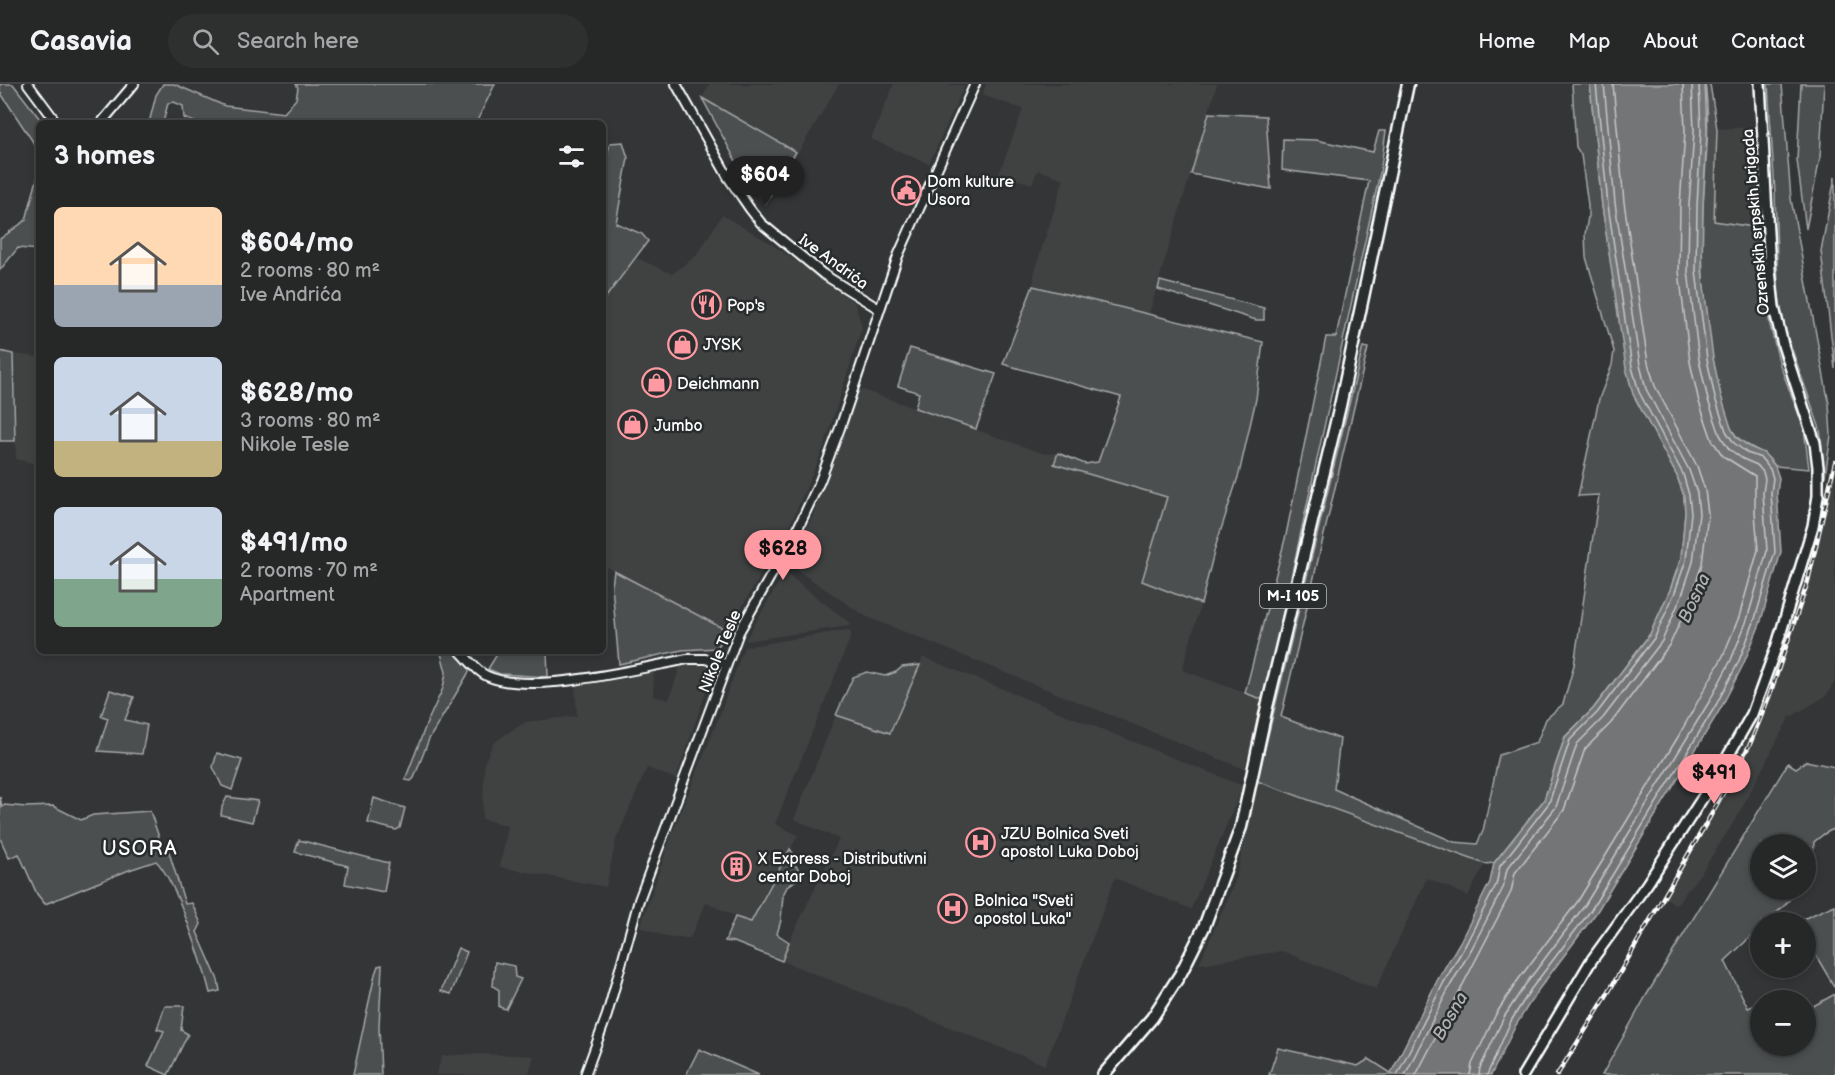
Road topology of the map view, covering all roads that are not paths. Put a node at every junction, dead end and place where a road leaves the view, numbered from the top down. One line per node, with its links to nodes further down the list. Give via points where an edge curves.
1 (28, 84): 7 (street)
2 (134, 84): 8 (street)
3 (676, 84): 9 (street, Ive Andrića, via 728,177 761,223 823,274)
4 (975, 84): 9 (street, Nikole Tesle)
5 (1408, 84): 13 (main road, M-I 105, via 1340,406 1241,827 1204,927 1181,973 1152,1018)
6 (1760, 84): 14 (main road, Ozrenskih srpskih brigada, via 1774,308 1815,443 1818,496 1813,526 1752,714 1716,777 1591,962)
7 (55, 120)
8 (104, 120)
9 (879, 309): 11 (street, Nikole Tesle, via 820,481)
10 (463, 654): 11 (street, via 487,676 524,682 575,679 688,659)
11 (726, 664): 12 (street, Nikole Tesle, via 639,900 608,1015)
12 (585, 1075)
13 (1103, 1075)
14 (1523, 1075)

